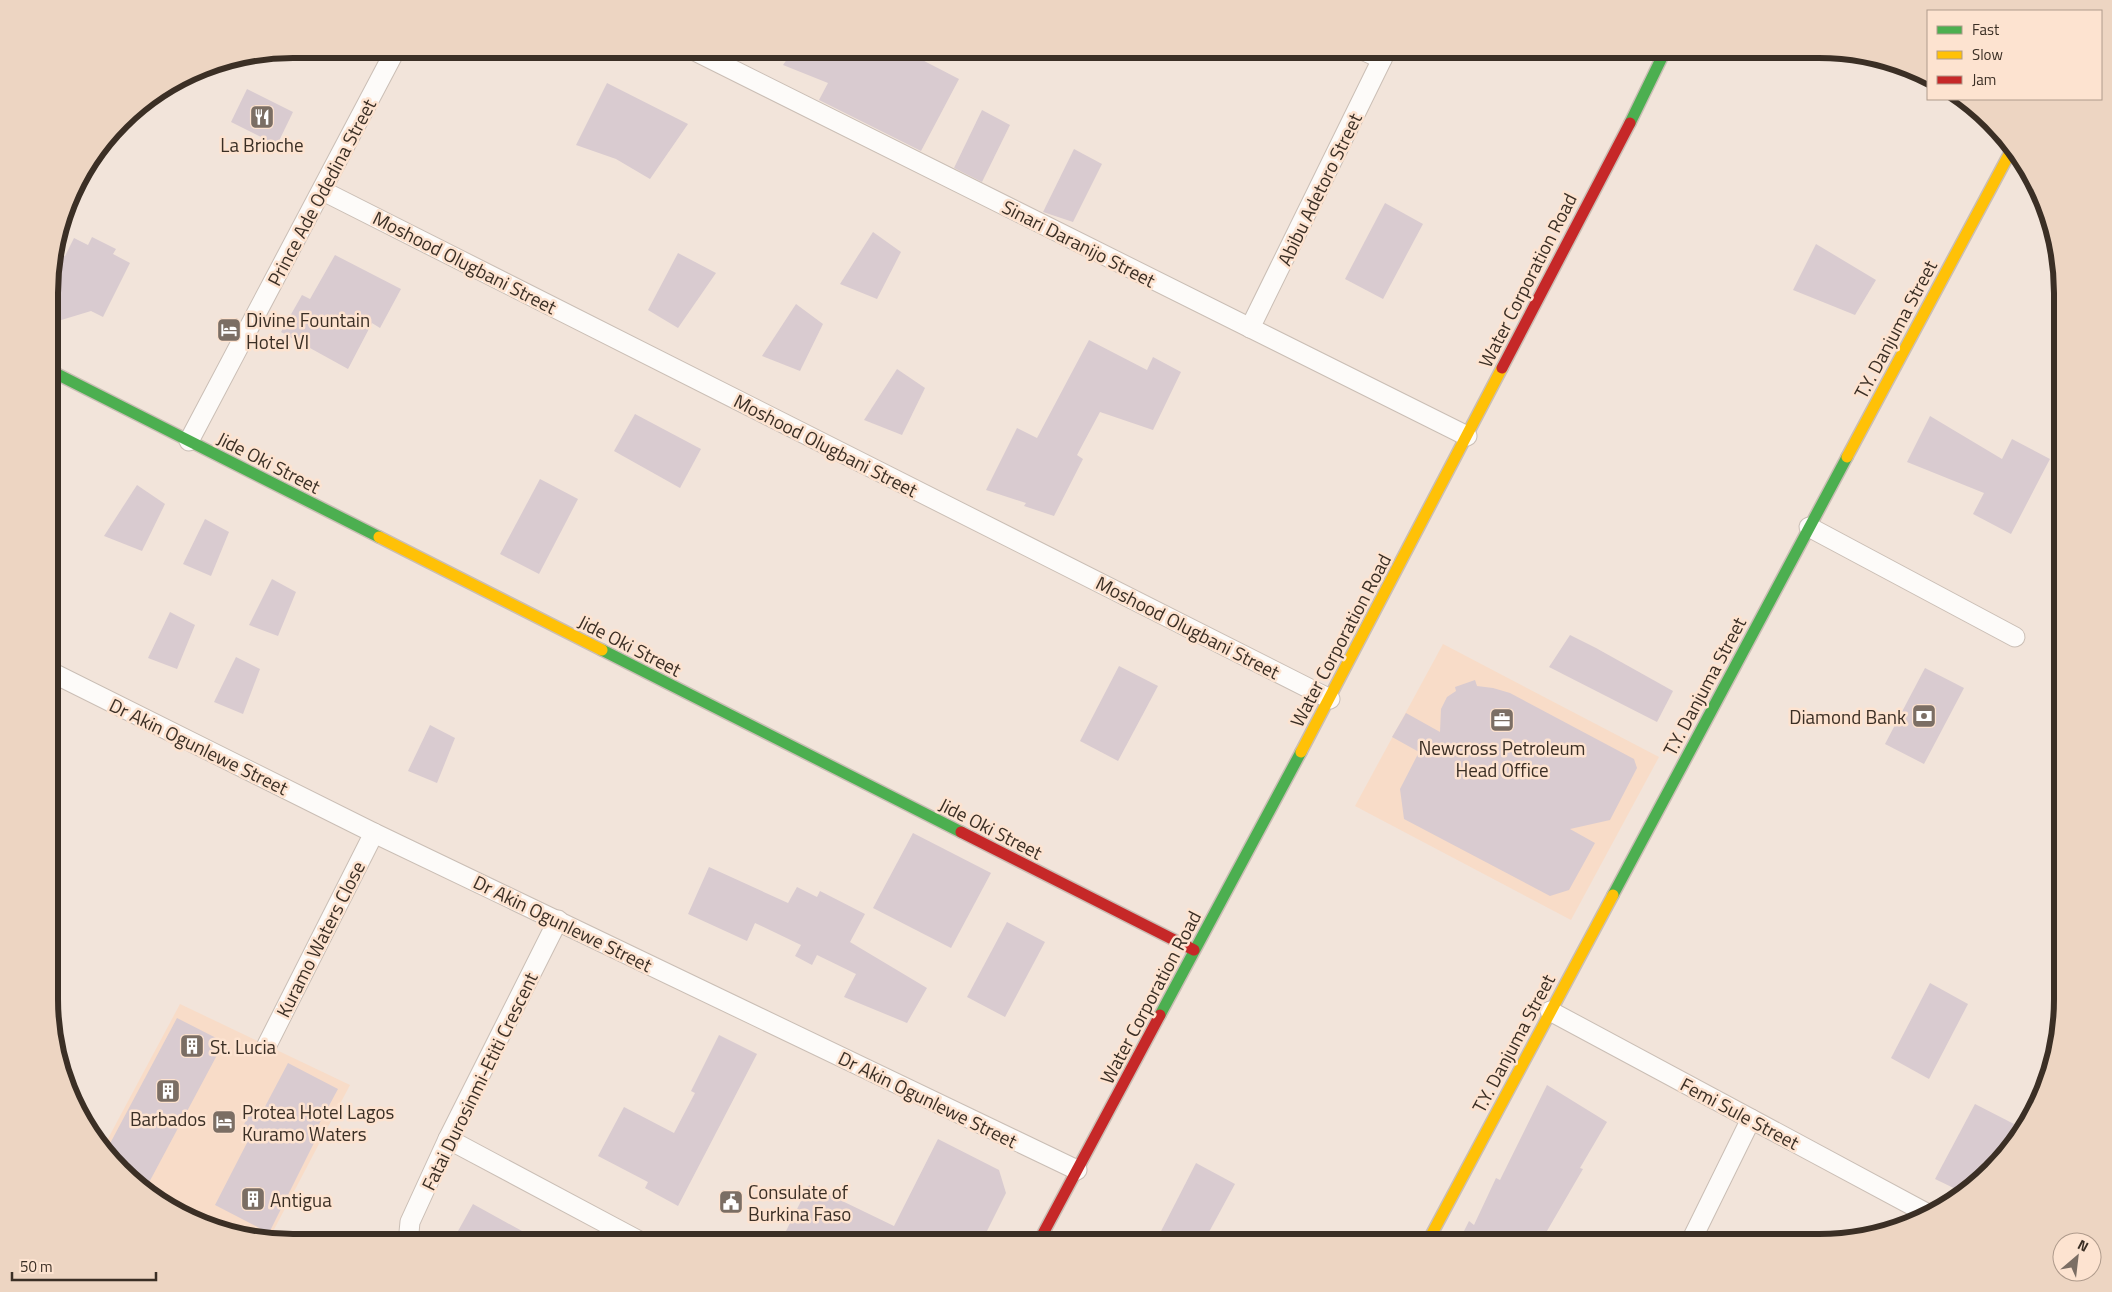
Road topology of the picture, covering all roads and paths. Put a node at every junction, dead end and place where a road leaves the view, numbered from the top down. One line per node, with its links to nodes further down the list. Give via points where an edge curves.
1 (391, 58): 6 (street, Prince Ade Odedina Street)
2 (709, 58): 7 (street, Sinari Daranijo Street)
3 (1382, 58): 7 (street, Abibu Adetoro Street)
4 (1661, 58): 9 (street, Water Corporation Road)
5 (2009, 154): 11 (street, T.Y. Danjuma Street)
6 (323, 191): 10 (street, Prince Ade Odedina Street); 14 (street, Moshood Olugbani Street)
7 (1250, 328): 9 (street, Sinari Daranijo Street)
8 (58, 375): 10 (street, Jide Oki Street)
9 (1467, 436): 14 (street, Water Corporation Road)
10 (189, 441): 17 (street, Jide Oki Street)
11 (1809, 528): 12 (street); 18 (street, T.Y. Danjuma Street)
12 (2015, 637)
13 (58, 675): 15 (street, Dr Akin Ogunlewe Street)
14 (1330, 699): 17 (street, Water Corporation Road)
15 (374, 833): 16 (street, Dr Akin Ogunlewe Street); 19 (street, Kuramo Waters Close)
16 (558, 920): 21 (street, Fatai Durosinmi-Etiti Crescent); 22 (street, Dr Akin Ogunlewe Street)
17 (1194, 950): 22 (street, Water Corporation Road)
18 (1550, 1011): 20 (street, Femi Sule Street); 27 (street, T.Y. Danjuma Street)
19 (266, 1045)
20 (1751, 1119): 23 (street, Femi Sule Street); 28 (street)
21 (448, 1139): 24 (street, Fatai Durosinmi-Etiti Crescent, via 410,1222); 25 (street)
22 (1077, 1170): 26 (street, Water Corporation Road)
23 (1922, 1211)
24 (409, 1234)
25 (626, 1234)
26 (1043, 1234)
27 (1432, 1234)
28 (1694, 1234)

